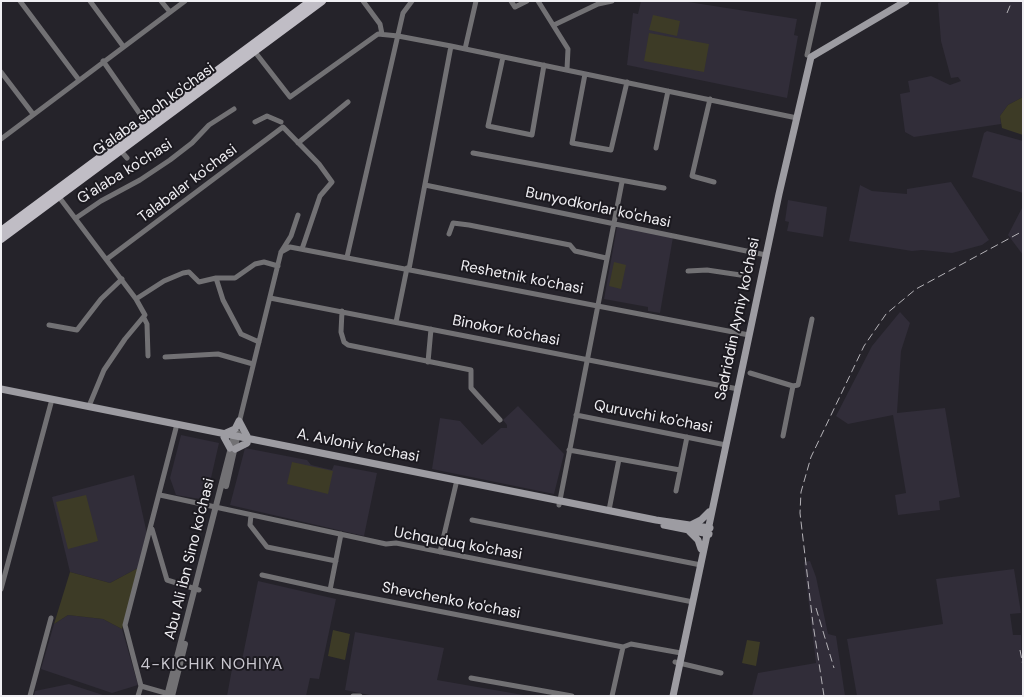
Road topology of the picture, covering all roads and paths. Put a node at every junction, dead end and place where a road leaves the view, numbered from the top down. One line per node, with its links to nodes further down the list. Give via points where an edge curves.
1 (90, 1): 21 (street)
2 (162, 1): 17 (street)
3 (186, 1): 17 (street)
4 (311, 1): 41 (main road, G'alaba shoh ko'chasi)
5 (322, 1): 24 (main road, G'alaba shoh ko'chasi)
6 (364, 1): 19 (street, via 380,24)
7 (412, 1): 20 (street, via 403,13)
8 (476, 1): 23 (street)
9 (511, 1): 10 (street, via 515,7)
10 (528, 1)
11 (538, 1): 18 (street)
12 (612, 1): 18 (street)
13 (819, 1): 25 (street)
14 (900, 1): 25 (main road)
15 (906, 1): 25 (main road)
16 (22, 2): 32 (street)
17 (170, 12): 21 (street)
18 (554, 24): 29 (street, via 568,49)
19 (380, 34): 20 (street); 24 (street, via 290,97)
20 (398, 36): 22 (street); 61 (street)
21 (123, 46): 27 (street)
22 (451, 46): 23 (street); 49 (street)
23 (466, 49): 26 (street)
24 (255, 52): 51 (main road, G'alaba shoh ko'chasi, via 124,154)
25 (809, 56): 39 (main road, Sadriddin Ayniy ko'chasi)
26 (503, 57): 28 (street); 28 (street, via 488,126 523,134 532,135)
27 (103, 61): 32 (street); 41 (street)
28 (544, 65): 29 (street)
29 (567, 70): 31 (street)
30 (1, 72): 38 (street)
31 (585, 74): 33 (street); 33 (street, via 572,143 611,150)
32 (79, 80): 38 (street)
33 (627, 82): 34 (street)
34 (668, 90): 35 (street); 45 (street)
35 (710, 99): 39 (street); 48 (street, via 692,176)
36 (348, 102): 44 (street)
37 (234, 109): 53 (street, G'alaba ko'chasi, via 209,125 170,160)
38 (33, 114): 43 (street)
39 (795, 117): 60 (main road, Sadriddin Ayniy ko'chasi)
40 (255, 122): 42 (street, via 266,116)
41 (147, 124): 55 (main road, G'alaba shoh ko'chasi)
42 (282, 125): 44 (street); 63 (street, Talabalar ko'chasi)
43 (1, 139)
44 (298, 143): 58 (street, via 332,182 320,196)
45 (656, 148)
46 (473, 153): 47 (street, Bunyodkorlar ko'chasi)
47 (622, 182): 50 (street, Bunyodkorlar ko'chasi); 54 (street)
48 (714, 182)
49 (425, 185): 54 (street, Bunyodkorlar ko'chasi); 65 (street)
50 (664, 188)
51 (60, 196): 53 (street); 57 (main road, G'alaba shoh ko'chasi)
52 (298, 215): 59 (street, Abu Ali ibn Sino ko'chasi)
53 (76, 218): 63 (street)
54 (614, 223): 60 (street, Bunyodkorlar ko'chasi); 62 (street)
55 (1, 231)
56 (449, 234): 62 (street, via 453,223 461,224 570,245 575,251)
57 (1, 238)
58 (302, 249): 59 (street, Reshetnik ko'chasi, via 290,246); 61 (street, Reshetnik ko'chasi)
59 (281, 252): 64 (street, Abu Ali ibn Sino ko'chasi)
60 (764, 255): 79 (main road, Sadriddin Ayniy ko'chasi)
61 (347, 257): 65 (street, Reshetnik ko'chasi)
62 (606, 258): 72 (street)
63 (107, 259): 69 (street)
64 (278, 266): 68 (street, via 264,262 255,264 235,278); 70 (street, Abu Ali ibn Sino ko'chasi)
65 (408, 268): 72 (street, Reshetnik ko'chasi); 76 (street)
66 (688, 271): 67 (street, via 707,270)
67 (747, 276)
68 (216, 278): 71 (street, via 199,282 188,272 183,273); 80 (street, via 223,300 242,334)
69 (122, 279): 71 (street); 77 (street, via 101,299 77,330)
70 (270, 298): 73 (street, Binokor ko'chasi); 80 (street, Abu Ali ibn Sino ko'chasi)
71 (136, 299): 74 (street, via 144,311)
72 (597, 306): 79 (street, Reshetnik ko'chasi); 83 (street)
73 (342, 311): 76 (street, Binokor ko'chasi); 84 (street, via 340,332 348,345)
74 (144, 318): 81 (street); 92 (street, via 104,370)
75 (812, 319): 87 (street, via 798,385)
76 (396, 322): 78 (street, Binokor ko'chasi)
77 (49, 325)
78 (431, 329): 83 (street, Binokor ko'chasi); 84 (street)
79 (747, 335): 88 (main road, Sadriddin Ayniy ko'chasi)
80 (258, 342): 85 (street, Abu Ali ibn Sino ko'chasi)
81 (148, 356)
82 (165, 356): 85 (street, via 218,354)
83 (586, 360): 88 (street, Binokor ko'chasi); 93 (street)
84 (428, 362): 94 (street, via 471,370 471,388)
85 (253, 364): 96 (street, Abu Ali ibn Sino ko'chasi)
86 (750, 373): 87 (street)
87 (793, 386): 97 (street)
88 (736, 388): 100 (main road, Sadriddin Ayniy ko'chasi)
89 (1, 389): 92 (main road, A. Avloniy ko'chasi)
90 (1, 393): 91 (main road, A. Avloniy ko'chasi)
91 (51, 403): 95 (main road, A. Avloniy ko'chasi); 123 (street)
92 (89, 406): 96 (main road, A. Avloniy ko'chasi)
93 (576, 415): 98 (street, Quruvchi ko'chasi); 102 (street)
94 (500, 420)
95 (176, 428): 96 (main road, A. Avloniy ko'chasi); 107 (street)
96 (233, 434): 99 (main road, A. Avloniy ko'chasi); 99 (main road); 101 (main road); 101 (street, Abu Ali ibn Sino ko'chasi)
97 (783, 436)
98 (687, 437): 100 (street, Quruvchi ko'chasi); 104 (street)
99 (247, 440): 101 (main road); 105 (main road, A. Avloniy ko'chasi); 108 (main road, A. Avloniy ko'chasi)
100 (724, 444): 111 (main road, Sadriddin Ayniy ko'chasi); 116 (main road, Sadriddin Ayniy ko'chasi)
101 (232, 448): 109 (street, Abu Ali ibn Sino ko'chasi)
102 (569, 450): 103 (street); 108 (street)
103 (620, 459): 104 (street); 110 (street)
104 (680, 470): 106 (street)
105 (456, 484): 108 (main road, A. Avloniy ko'chasi); 119 (street)
106 (676, 491)
107 (160, 494): 109 (street, Uchquduq ko'chasi); 114 (street)
108 (559, 502): 110 (main road, A. Avloniy ko'chasi); 115 (main road, A. Avloniy ko'chasi)
109 (218, 507): 112 (street, Uchquduq ko'chasi); 124 (street, Abu Ali ibn Sino ko'chasi)
110 (609, 510): 115 (main road, A. Avloniy ko'chasi)
111 (708, 512): 115 (main road); 116 (main road, Sadriddin Ayniy ko'chasi)
112 (251, 515): 117 (street, Uchquduq ko'chasi); 120 (street, via 250,525 267,547)
113 (472, 520): 121 (street)
114 (152, 528): 124 (street, via 167,580); 133 (street, via 125,625)
115 (689, 528): 116 (main road, A. Avloniy ko'chasi); 118 (main road)
116 (707, 531): 118 (main road, Sadriddin Ayniy ko'chasi); 121 (main road, Sadriddin Ayniy ko'chasi)
117 (342, 534): 119 (street, Uchquduq ko'chasi); 120 (street)
118 (700, 549): 121 (main road, Sadriddin Ayniy ko'chasi)
119 (440, 552): 126 (street, Uchquduq ko'chasi)
120 (336, 561): 125 (street)
121 (699, 565): 126 (main road, Sadriddin Ayniy ko'chasi)
122 (262, 575): 125 (street, Shevchenko ko'chasi)
123 (1, 589)
124 (197, 589): 134 (street, Abu Ali ibn Sino ko'chasi)
125 (330, 590): 128 (street, Shevchenko ko'chasi)
126 (690, 601): 129 (main road, Sadriddin Ayniy ko'chasi)
127 (51, 618): 135 (street)
128 (623, 647): 129 (street, Shevchenko ko'chasi, via 631,644); 140 (street)
129 (679, 653): 130 (main road, Sadriddin Ayniy ko'chasi)
130 (677, 663): 131 (street); 141 (main road, Sadriddin Ayniy ko'chasi); 142 (main road, Sadriddin Ayniy ko'chasi)
131 (721, 672)
132 (471, 678): 139 (street)
133 (141, 686): 134 (street); 136 (street)
134 (170, 695)
135 (30, 696)
136 (138, 696)
137 (353, 696): 138 (street)
138 (360, 696)
139 (572, 696)
140 (612, 696)
141 (669, 696)
142 (673, 696)

